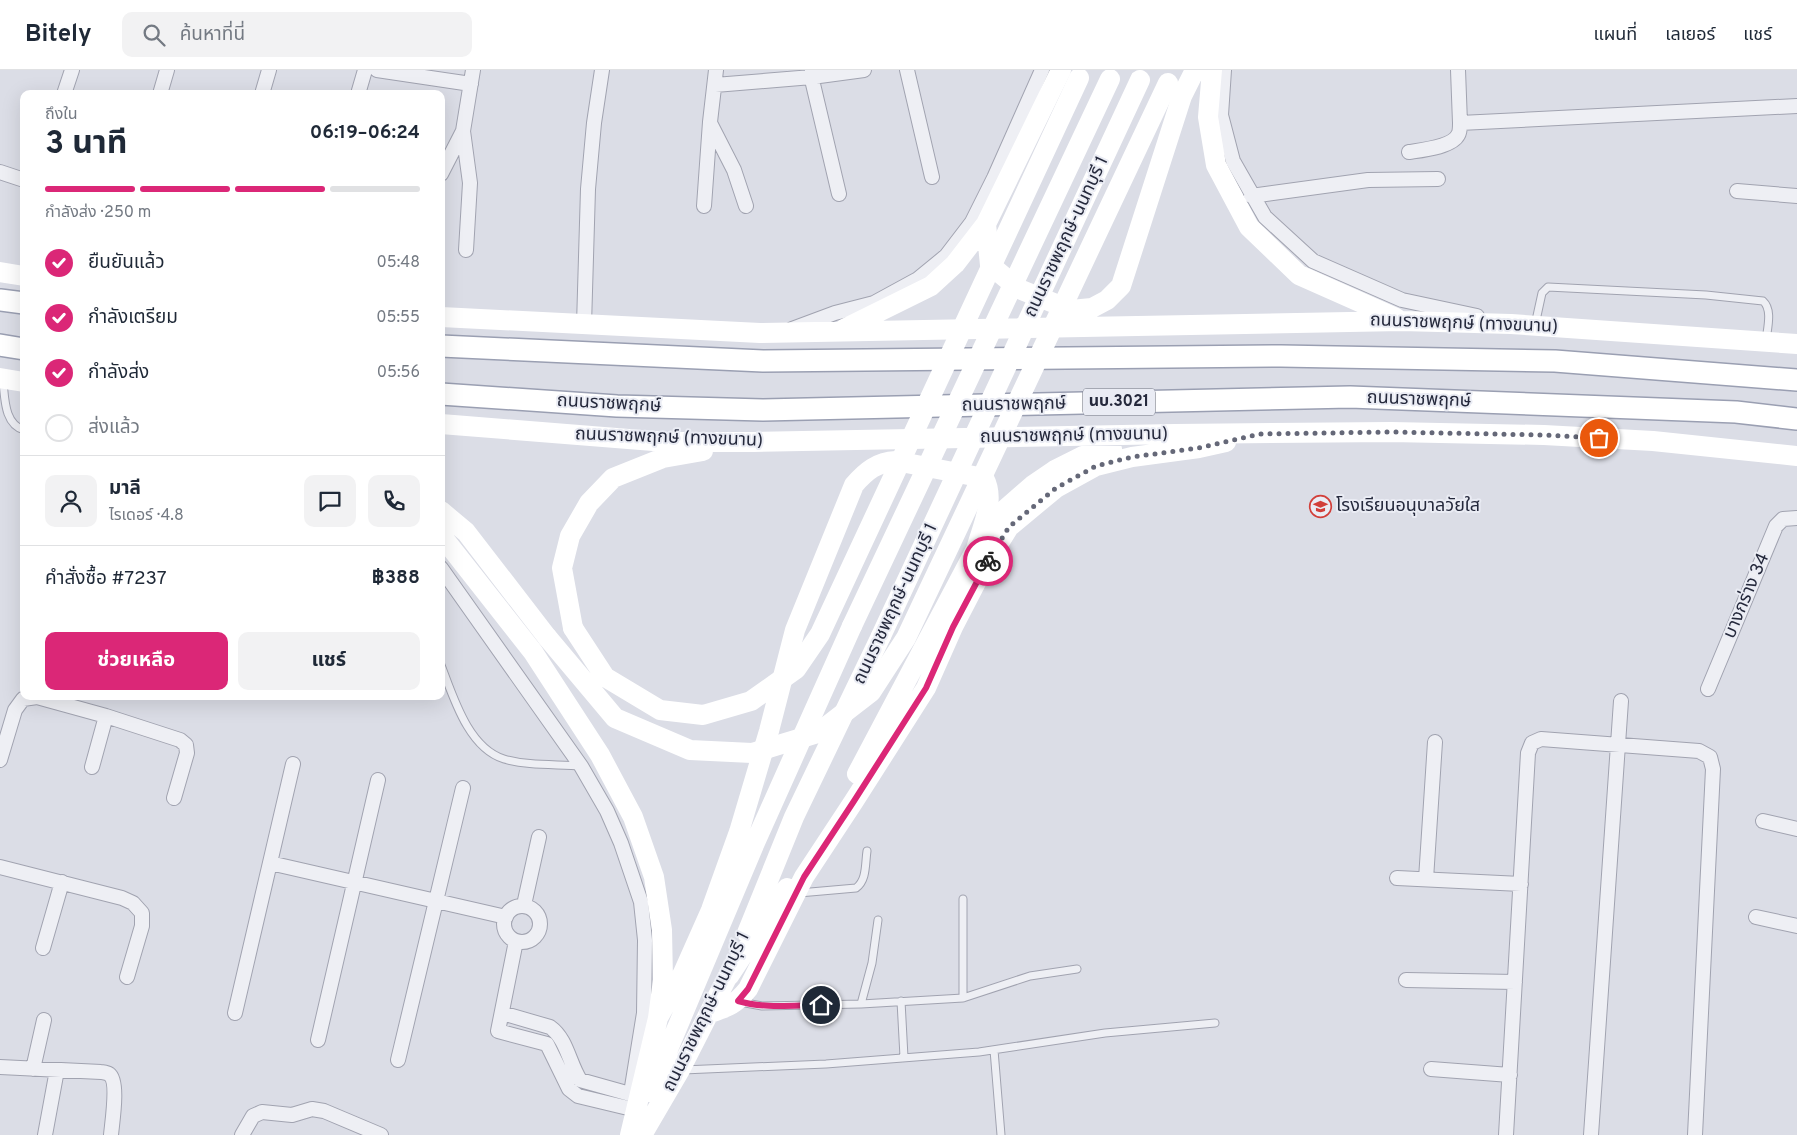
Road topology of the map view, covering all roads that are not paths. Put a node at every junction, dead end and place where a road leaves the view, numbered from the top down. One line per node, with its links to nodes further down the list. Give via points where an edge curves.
1 (72, 70): 22 (street)
2 (167, 70): 23 (street)
3 (269, 70): 24 (street)
4 (365, 70): 25 (street)
5 (377, 70): 20 (street)
6 (602, 70): 51 (street, via 588,189)
7 (716, 70): 21 (street)
8 (864, 70): 16 (street)
9 (907, 70): 33 (street)
10 (1042, 70): 53 (street, via 972,222 946,256 918,279 874,303)
11 (1195, 70): 42 (main road, via 1182,96 1121,286 1107,300 1092,308 1071,310 1019,289 990,265)
12 (1212, 70): 49 (main road, via 1208,117 1216,165 1249,227 1299,275)
13 (1224, 70): 38 (street, via 1222,115 1232,161)
14 (1458, 70): 28 (street)
15 (1074, 72): 42 (main road); 71 (main road, bridge, via 820,634 796,669 751,700 703,715 660,710 605,677 573,628 562,568 570,536 589,503 613,478 663,458)
16 (812, 74): 21 (street); 37 (street)
17 (1112, 74): 146 (main road, ถนนราชพฤกษ์-นนทบุรี 1, bridge, via 852,626 754,845)
18 (1142, 75): 116 (main road, ถนนราชพฤกษ์-นนทบุรี 1, bridge, via 794,817)
19 (1171, 76): 73 (main road, bridge, via 906,638 871,692 818,733 752,753 690,750 615,718 466,532)
20 (472, 77): 29 (street)
21 (715, 85): 27 (street)
22 (65, 90)
23 (161, 90)
24 (263, 90)
25 (359, 90)
26 (1797, 106): 28 (street)
27 (710, 122): 40 (street); 41 (street, via 734,170)
28 (1460, 123): 30 (street, via 1459,134 1449,143)
29 (463, 131): 31 (street); 43 (street, via 470,183)
30 (1409, 152)
31 (445, 166)
32 (0, 172): 34 (street)
33 (932, 177)
34 (20, 179)
35 (1438, 179): 38 (street, via 1368,180)
36 (1736, 191): 39 (street)
37 (840, 194)
38 (1251, 196): 50 (street, via 1265,217 1313,261 1402,300)
39 (1797, 196)
40 (704, 206)
41 (746, 206)
42 (986, 224): 54 (main road, via 955,264 931,286)
43 (466, 250)
44 (0, 272): 45 (main road)
45 (20, 275)
46 (0, 300): 47 (main road)
47 (20, 302)
48 (445, 318): 51 (main road, ถนนราชพฤกษ์ (ทางขนาน))
49 (1402, 320): 50 (main road, ถนนราชพฤกษ์ (ทางขนาน)); 54 (main road, ถนนราชพฤกษ์ (ทางขนาน))
50 (1511, 324): 52 (main road, ถนนราชพฤกษ์ (ทางขนาน))
51 (584, 325): 53 (main road, ถนนราชพฤกษ์ (ทางขนาน))
52 (1535, 325): 56 (main road, ถนนราชพฤกษ์ (ทางขนาน)); 56 (lane, via 1542,292 1548,287 1706,295 1767,304)
53 (782, 332): 54 (main road, ถนนราชพฤกษ์ (ทางขนาน))
54 (837, 332)
55 (445, 341): 61 (main road)
56 (1766, 342): 57 (main road, ถนนราชพฤกษ์ (ทางขนาน))
57 (1797, 344)
58 (0, 345): 60 (main road)
59 (445, 346): 61 (main road)
60 (20, 348)
61 (486, 350): 63 (main road, via 763,361 1281,356 1545,361)
62 (1, 378): 64 (main road); 68 (lane, via 8,416)
63 (1797, 380)
64 (20, 381)
65 (445, 394): 66 (main road, ถนนราชพฤกษ์ / นบ.3021, via 617,406 763,410 1350,397 1736,412)
66 (1797, 419)
67 (445, 424): 71 (main road, ถนนราชพฤกษ์ (ทางขนาน) / นบ.3021, via 622,439)
68 (20, 429)
69 (1175, 434): 70 (main road, ถนนราชพฤกษ์ (ทางขนาน) / นบ.3021); 71 (main road, ถนนราชพฤกษ์ (ทางขนาน) / นบ.3021); 76 (main road, via 1082,456 1055,470 1032,485 1002,512)
70 (1260, 434): 72 (main road, ถนนราชพฤกษ์ (ทางขนาน) / นบ.3021, via 1544,435 1653,441); 104 (main road, via 1096,466 1056,488 1009,527 953,627 926,688)
71 (754, 442)
72 (1797, 456)
73 (445, 514)
74 (1797, 518): 79 (street, บางกร่าง 34, via 1783,519 1776,526)
75 (445, 540): 126 (main road, via 533,652 600,755 633,817 654,877 662,930 663,980)
76 (976, 549): 116 (main road, via 838,810); 126 (main road, via 990,499 989,486 984,478 896,461 875,466 854,485 793,637 769,731 711,910 683,973)
77 (445, 574): 88 (street)
78 (445, 675): 88 (lane, via 459,709 484,748 514,762)
79 (1708, 689)
80 (22, 700): 86 (street, via 15,710)
81 (48, 700): 83 (street)
82 (1621, 701): 85 (street)
83 (106, 716): 89 (street); 92 (street, via 180,740 186,745 187,753)
84 (1435, 742): 100 (street)
85 (1618, 746): 103 (street, via 1541,739 1532,742 1528,753); 150 (street); 151 (street, via 1699,751 1710,758 1713,769)
86 (0, 760)
87 (293, 764): 97 (street)
88 (581, 766): 139 (street, via 622,843 641,902 645,940 644,1013)
89 (92, 767)
90 (378, 780): 102 (street)
91 (463, 788): 106 (street)
92 (174, 798)
93 (1763, 821): 94 (street)
94 (1797, 829)
95 (539, 836): 107 (street)
96 (867, 851): 104 (lane, via 862,884 856,888)
97 (270, 863): 102 (street); 123 (street)
98 (0, 866): 101 (street)
99 (1397, 878): 100 (street)
100 (1426, 879): 103 (street)
101 (62, 882): 113 (street); 115 (street, via 122,898 134,903 142,913 142,926)
102 (354, 882): 106 (street); 129 (street)
103 (1521, 884): 118 (street)
104 (796, 894): 120 (main road, via 748,989)
105 (963, 899): 119 (lane)
106 (436, 901): 108 (street); 132 (street)
107 (524, 906): 108 (street, via 513,908); 112 (street, via 535,910 540,927 534,938)
108 (506, 917): 112 (street, via 507,934)
109 (1756, 917): 111 (street)
110 (878, 920): 122 (lane, via 872,963)
111 (1797, 926)
112 (516, 941): 124 (street)
113 (44, 948)
114 (1077, 969): 119 (lane, via 1030,976)
115 (127, 976)
116 (729, 976): 125 (main road, ถนนราชพฤกษ์-นนทบุรี 1)
117 (1406, 980): 118 (street)
118 (1515, 982): 138 (street)
119 (963, 998): 121 (lane)
120 (738, 1001): 122 (lane, via 762,1006); 125 (main road)
121 (901, 1001): 122 (lane); 131 (lane)
122 (860, 1004)
123 (235, 1013)
124 (502, 1013): 139 (street, via 550,1027 556,1032 580,1080); 140 (street, via 498,1031 547,1044 569,1089 578,1096)
125 (710, 1013): 137 (main road, ถนนราชพฤกษ์-นนทบุรี 1)
126 (658, 1018): 146 (main road)
127 (44, 1020): 134 (street)
128 (1215, 1023): 130 (lane, via 1105,1033)
129 (318, 1040)
130 (994, 1050): 131 (lane); 148 (lane)
131 (904, 1057): 137 (lane)
132 (398, 1060)
133 (0, 1067): 134 (street)
134 (33, 1069): 136 (street)
135 (1431, 1069): 138 (street)
136 (57, 1070): 141 (street); 142 (street, via 108,1074 115,1088)
137 (680, 1070): 147 (main road, ถนนราชพฤกษ์-นนทบุรี 1)
138 (1510, 1075): 149 (street)
139 (630, 1094): 140 (street)
140 (628, 1108): 145 (street)
141 (45, 1135)
142 (112, 1135)
143 (242, 1135): 144 (street, via 253,1116 262,1112 292,1115 312,1109)
144 (381, 1135)
145 (621, 1135)
146 (631, 1135)
147 (642, 1135)
148 (1001, 1135)
149 (1506, 1135)
150 (1591, 1135)
151 (1695, 1135)

